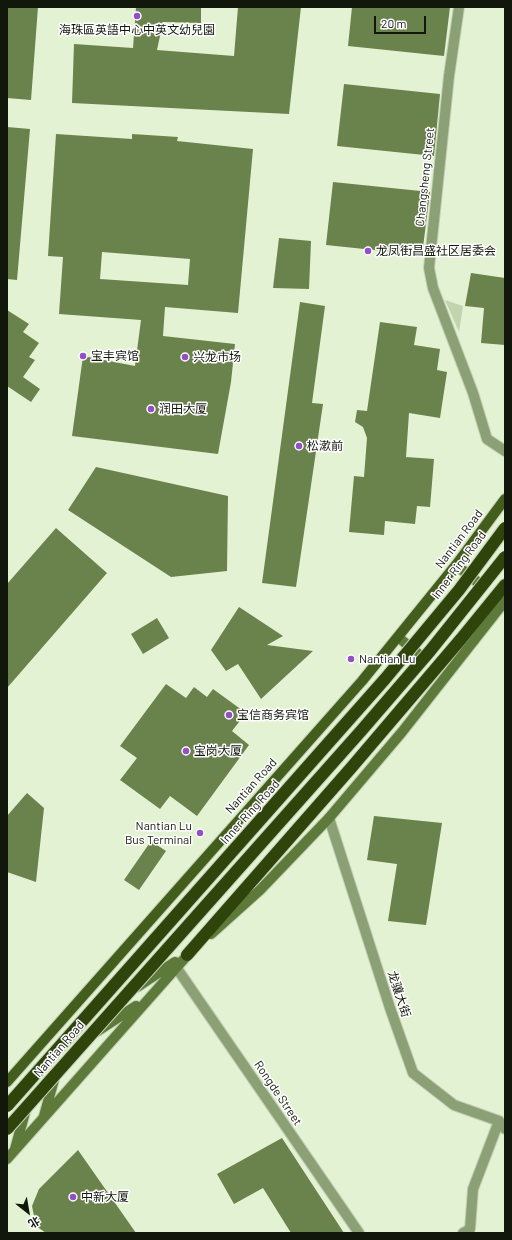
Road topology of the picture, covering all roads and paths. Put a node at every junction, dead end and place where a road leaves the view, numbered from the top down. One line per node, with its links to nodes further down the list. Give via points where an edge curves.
1 (459, 7): 2 (street, Changsheng Street, via 449,76 429,268 433,288 473,393 487,439)
2 (505, 450)
3 (505, 498): 7 (main road, Nantian Road)
4 (505, 528): 22 (highway, Inner Ring Road, bridge, via 459,590 385,680)
5 (505, 551): 8 (main road, Nantian Road)
6 (505, 557): 25 (highway, bridge, via 440,640 361,731)
7 (456, 565): 8 (main road); 11 (main road, Nantian Road)
8 (480, 584): 12 (main road, Nantian Road)
9 (505, 585): 14 (highway, via 351,768)
10 (505, 601): 13 (main road, via 402,732)
11 (398, 638): 12 (main road); 20 (main road, Nantian Road)
12 (422, 657): 16 (main road, Nantian Road)
13 (330, 818): 14 (main road, via 240,908); 24 (street, 龙骧大街, via 390,1008 414,1073 454,1105)
14 (187, 954): 15 (main road); 16 (main road)
15 (176, 967): 17 (main road); 28 (street, Rongde Street)
16 (122, 997): 18 (main road, Nantian Road)
17 (147, 1000): 18 (main road); 23 (main road)
18 (84, 1040): 19 (main road, Nantian Road)
19 (55, 1073): 21 (main road, Nantian Road); 23 (main road)
20 (7, 1082)
21 (27, 1104): 25 (main road, Nantian Road); 26 (main road)
22 (7, 1106)
23 (44, 1118): 26 (main road)
24 (502, 1125): 29 (street, via 473,1188 470,1229)
25 (7, 1128)
26 (14, 1151): 27 (main road)
27 (7, 1159)
28 (359, 1233)
29 (463, 1233)

